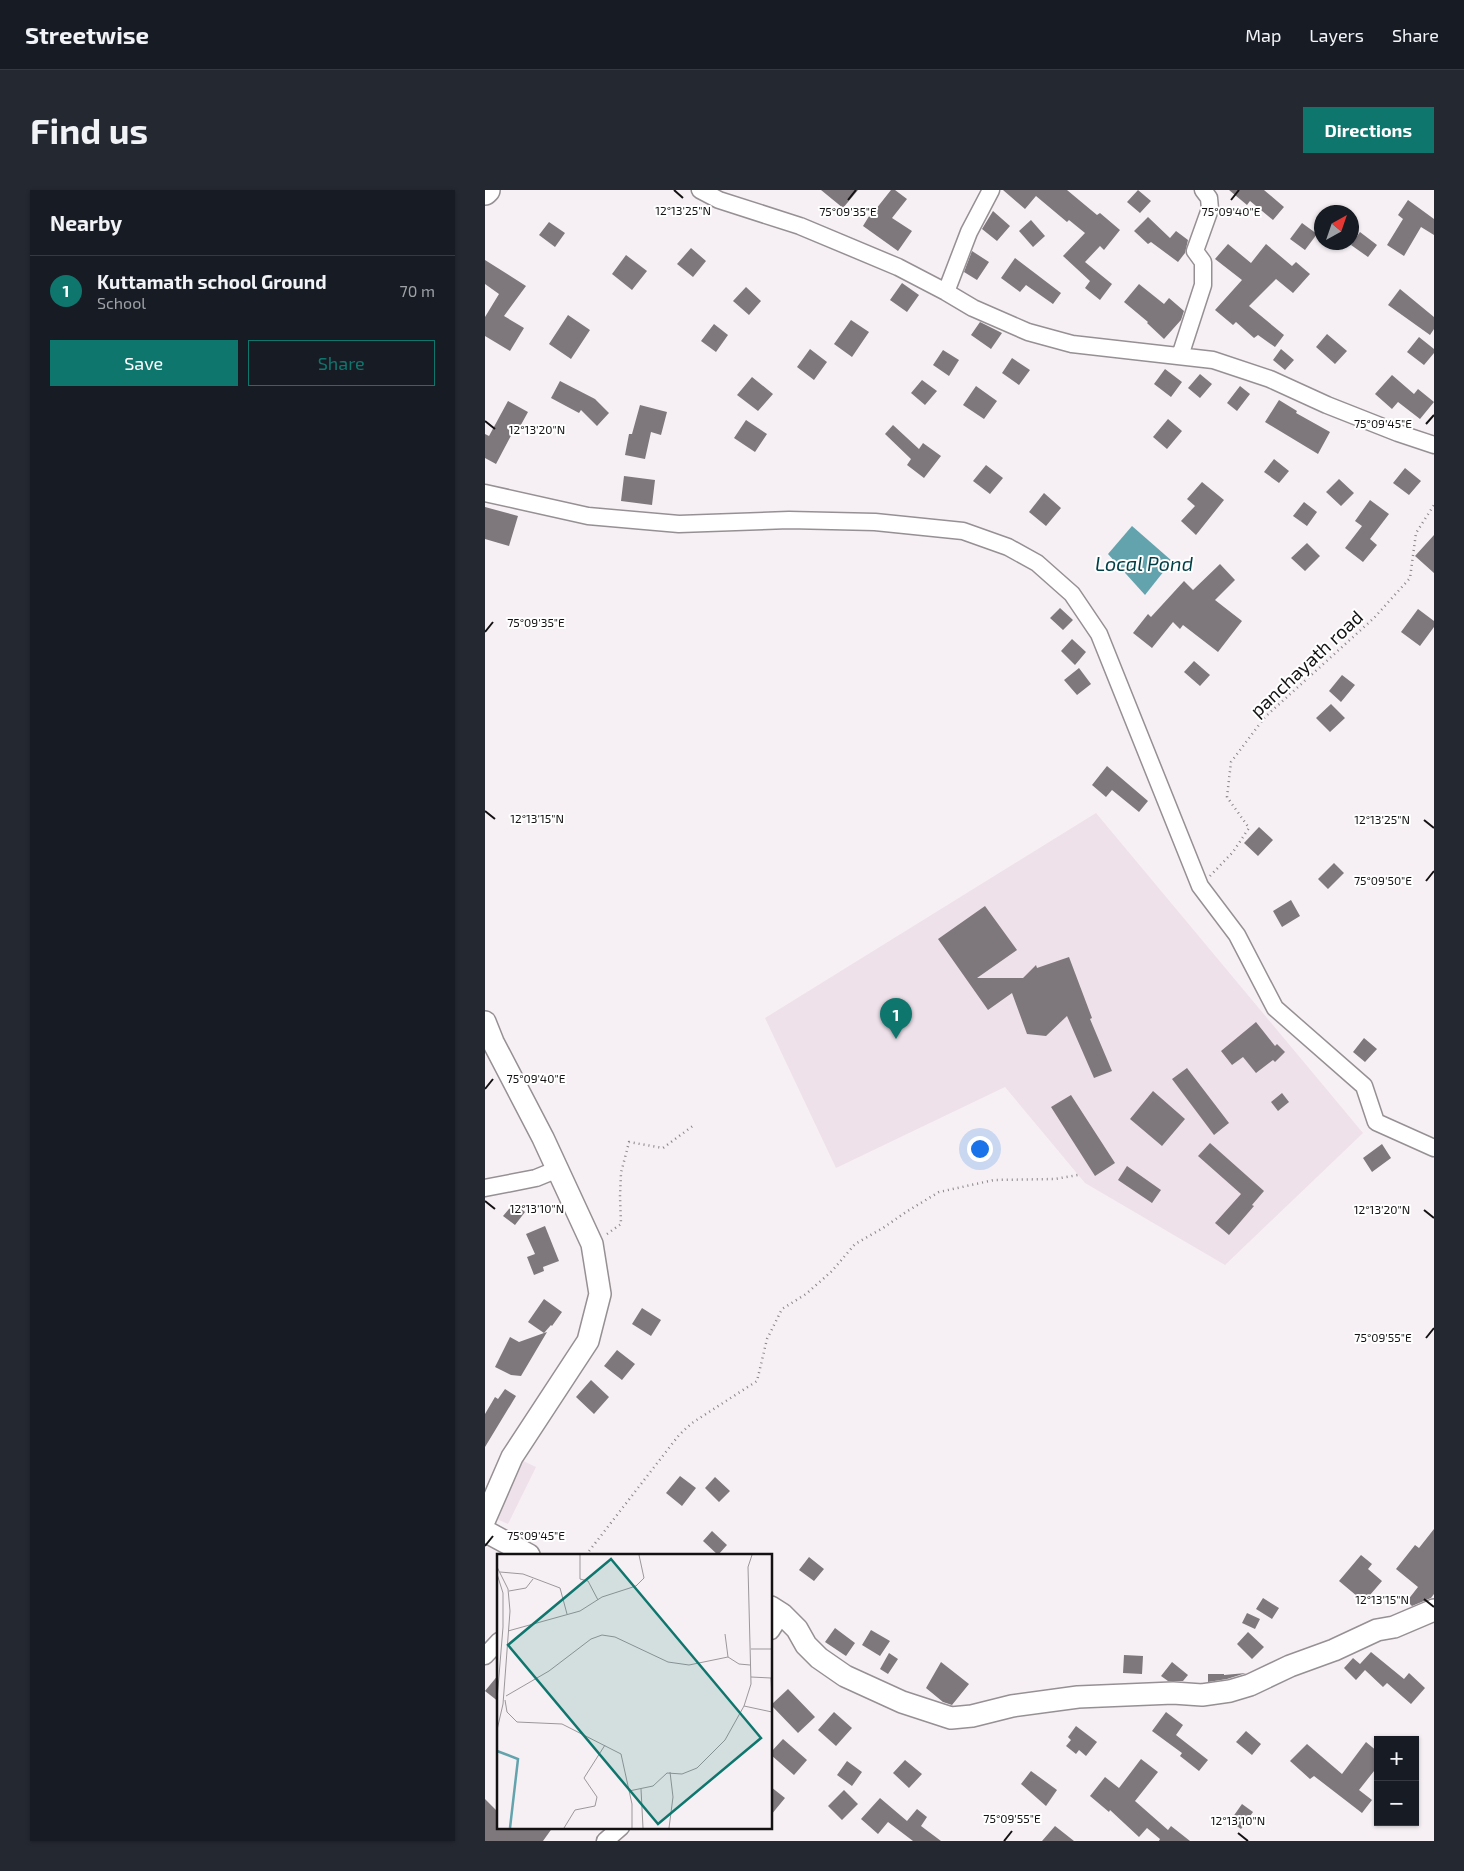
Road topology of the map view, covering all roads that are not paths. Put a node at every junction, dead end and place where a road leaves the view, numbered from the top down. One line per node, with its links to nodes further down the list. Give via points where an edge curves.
1 (700, 190): 4 (street, via 719,200 801,226 898,267)
2 (991, 190): 4 (street, via 969,232)
3 (1203, 190): 5 (street, via 1209,198 1210,209 1195,252 1203,262 1203,285)
4 (946, 292): 5 (street, via 973,308 1028,332 1072,344)
5 (1180, 356): 6 (street, via 1213,360 1270,379 1362,419)
6 (1434, 445)
7 (485, 493): 9 (street, via 587,516 679,524 789,520 875,522 963,531 1037,563 1072,594 1099,634 1200,886 1237,935 1275,1008 1364,1086 1376,1122)
8 (485, 1022): 10 (main road)
9 (1434, 1148)
10 (558, 1169): 11 (street, via 536,1178); 12 (main road, via 592,1244 600,1294 588,1341 512,1457)
11 (485, 1188)
12 (485, 1519)
13 (485, 1531): 14 (main road)
14 (527, 1554)
15 (1434, 1610): 16 (main road, via 1230,1691 1202,1695 1078,1697 951,1718 902,1702 845,1676 819,1658 806,1645 797,1628)
16 (775, 1618)
17 (497, 1643): 18 (street)
18 (485, 1656)
19 (620, 1828): 20 (street)
20 (605, 1841)

